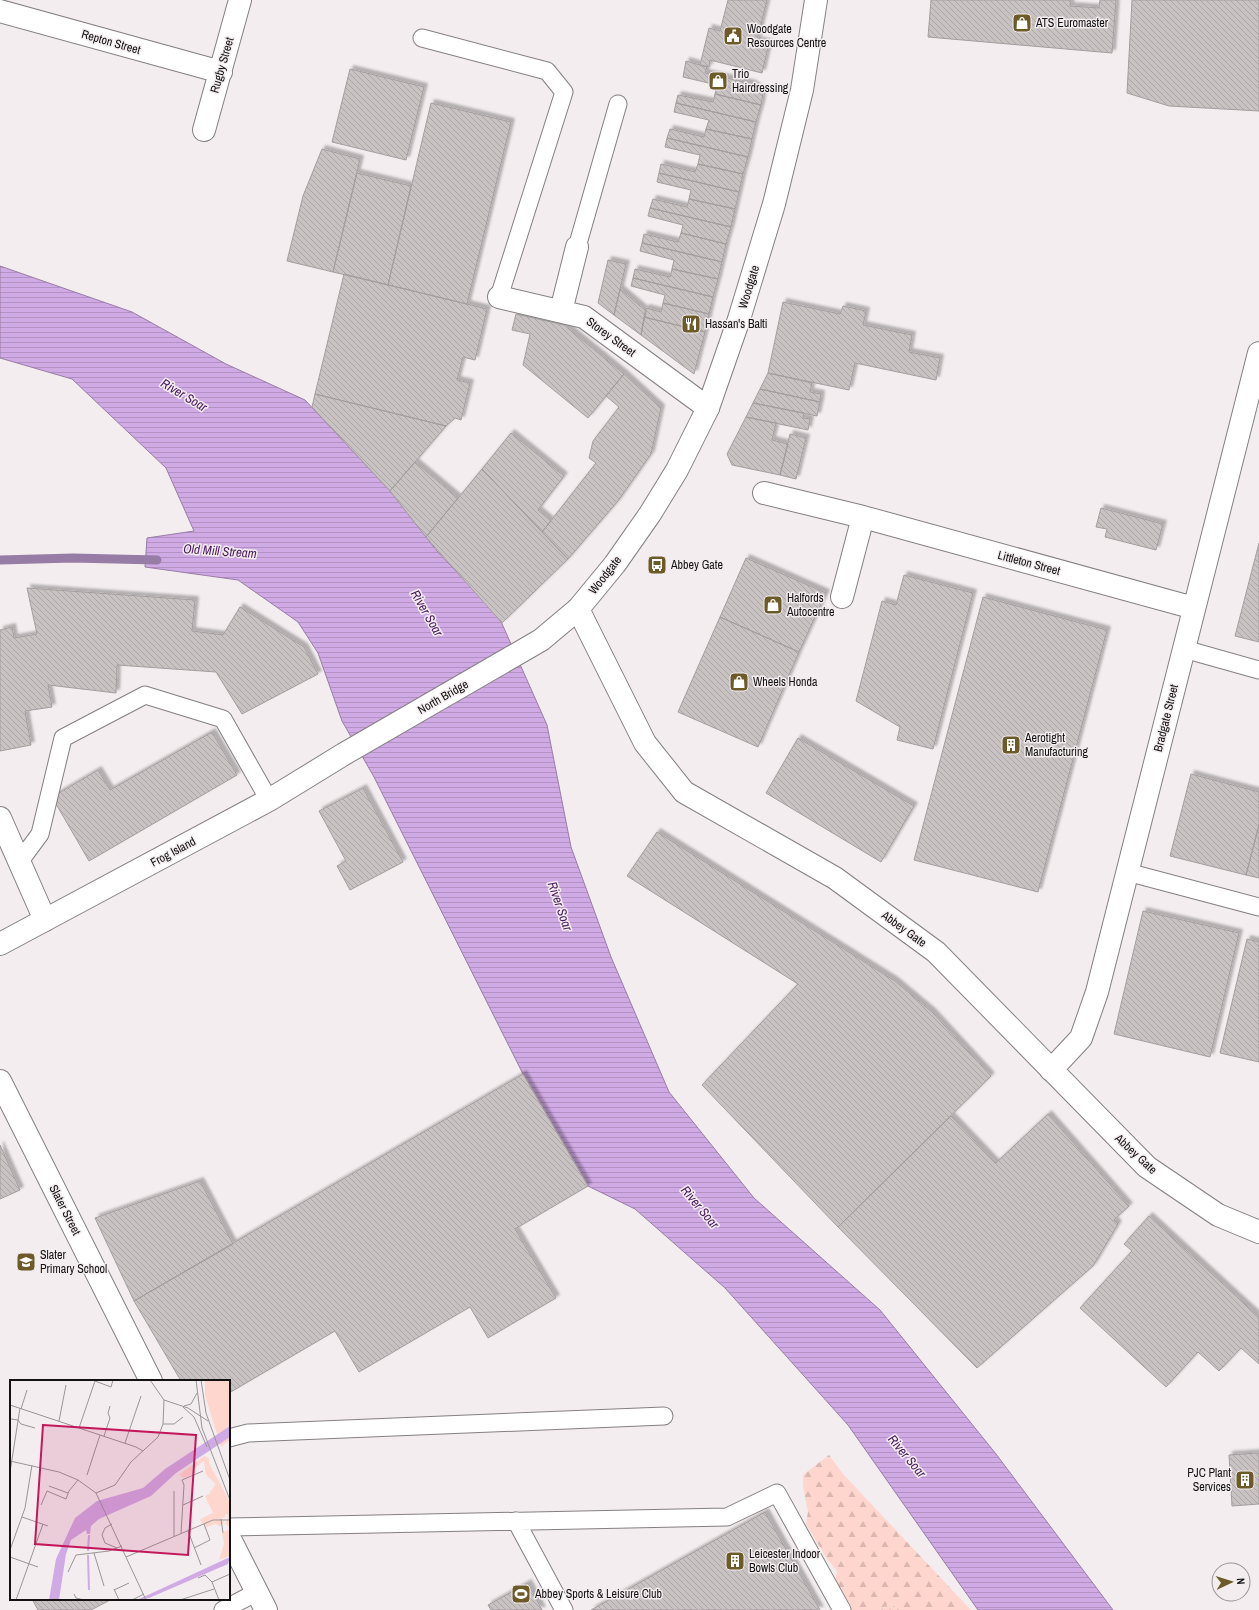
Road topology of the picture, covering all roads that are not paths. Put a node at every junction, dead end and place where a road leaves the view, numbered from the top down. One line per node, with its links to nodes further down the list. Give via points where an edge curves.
1 (240, 0): 5 (street, Rugby Street)
2 (816, 0): 13 (street, Woodgate, via 802,90 774,204 739,319)
3 (0, 11): 5 (street, Repton Street)
4 (422, 38): 9 (lane, via 547,71 564,92)
5 (221, 72): 7 (street, Rugby Street)
6 (618, 104): 8 (lane)
7 (204, 130)
8 (577, 247): 10 (street)
9 (499, 296): 10 (street, Storey Street)
10 (561, 311): 13 (street, Storey Street, via 584,317)
11 (1259, 354): 12 (street, Bradgate Street)
12 (1256, 379): 17 (street, Bradgate Street)
13 (708, 408): 18 (street, Woodgate, via 677,470 650,514 615,564)
14 (764, 493): 15 (street, Littleton Street)
15 (863, 517): 16 (street); 17 (street, Littleton Street)
16 (842, 597)
17 (1194, 608): 19 (street, Bradgate Street)
18 (578, 609): 21 (street, North Bridge, via 542,640); 29 (street, Abbey Gate, via 645,743 684,792 835,878 936,952)
19 (1184, 649): 20 (lane); 25 (street, Bradgate Street)
20 (1259, 670)
21 (344, 754): 22 (street, Frog Island)
22 (269, 800): 24 (lane, via 223,719 145,695 62,738 40,834); 27 (street, Frog Island)
23 (0, 818): 24 (street)
24 (20, 861): 27 (street)
25 (1127, 872): 26 (lane); 29 (street, Bradgate Street, via 1097,992 1081,1038)
26 (1259, 907)
27 (45, 920): 28 (street, Frog Island)
28 (2, 939)
29 (1051, 1070): 31 (street, Abbey Gate, via 1147,1167 1218,1215)
30 (0, 1081): 32 (street, Slater Street)
31 (1259, 1232)
32 (150, 1380)
33 (664, 1416): 34 (lane, via 255,1433)
34 (230, 1438)
35 (516, 1521): 36 (lane); 40 (lane); 41 (lane, via 727,1517 777,1493)
36 (230, 1527)
37 (230, 1539): 38 (street)
38 (261, 1601): 39 (lane)
39 (223, 1610)
40 (564, 1610)
41 (842, 1610)

